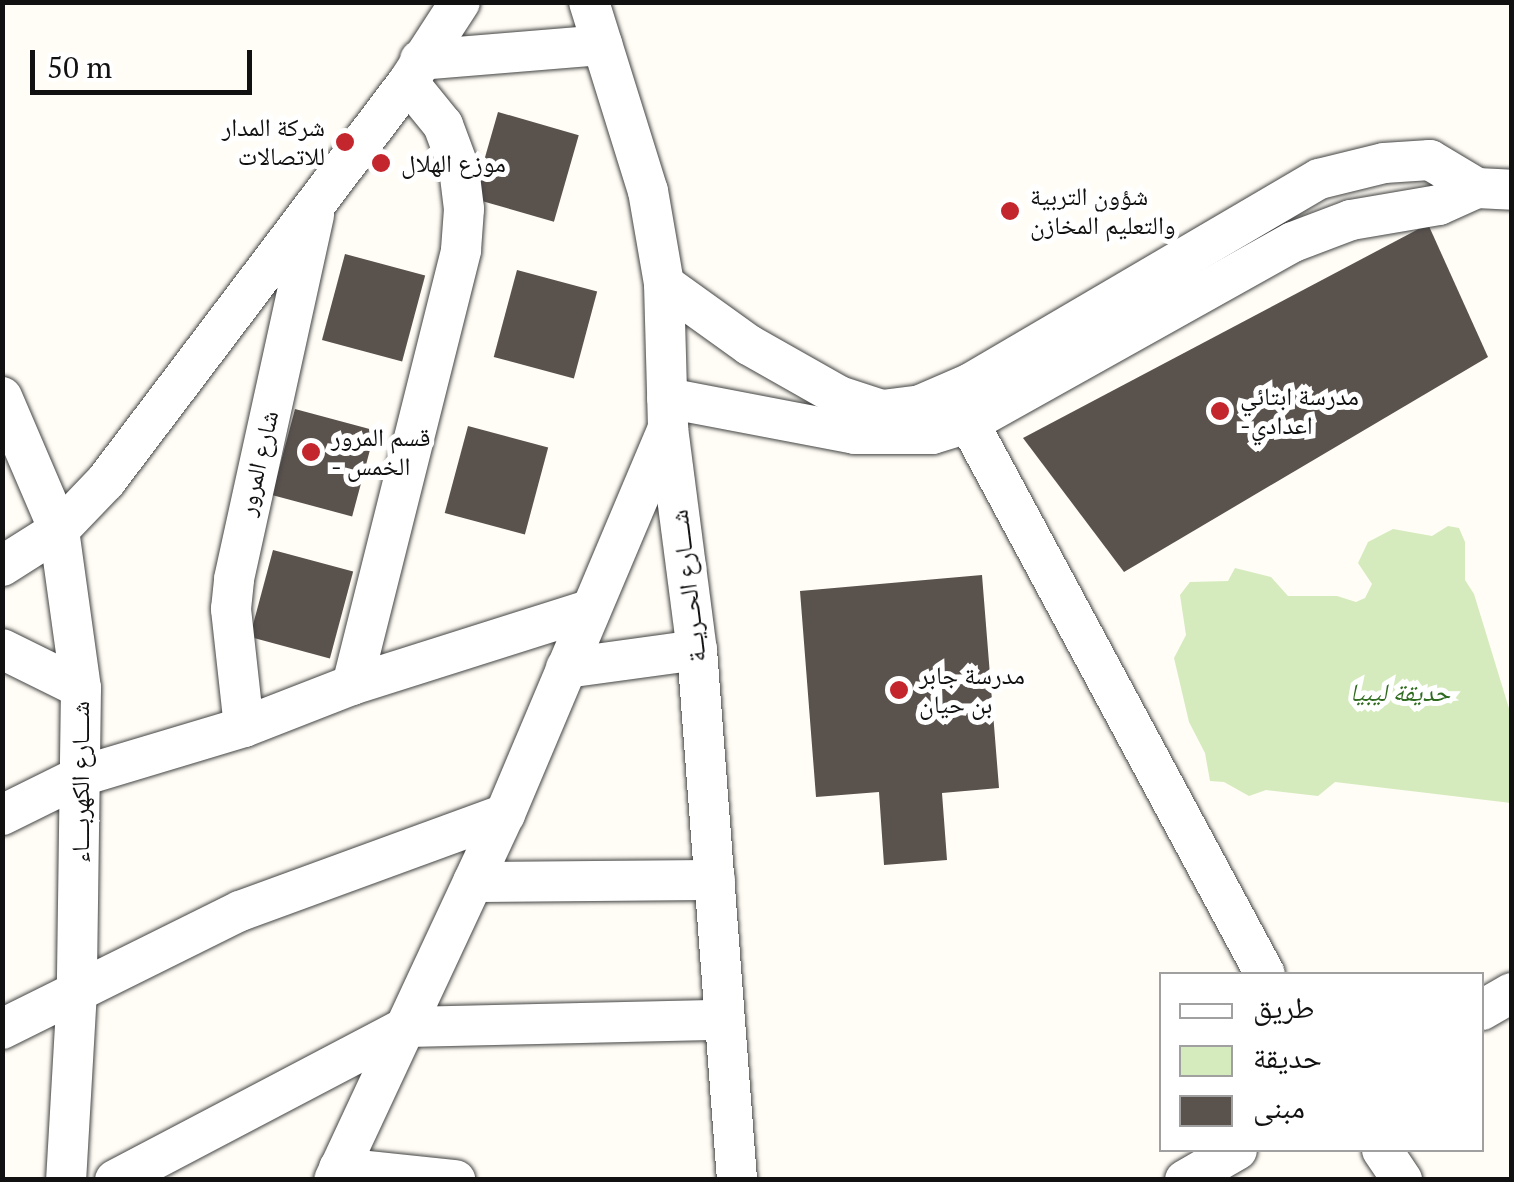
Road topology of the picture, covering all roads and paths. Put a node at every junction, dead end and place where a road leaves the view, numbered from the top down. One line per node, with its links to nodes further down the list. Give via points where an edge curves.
1 (460, 2): 4 (street, شارع المرور)
2 (589, 2): 3 (street, شــــارع الحــريــة)
3 (602, 45): 4 (street); 7 (street, شــــارع الحــريــة, via 648,191)
4 (414, 71): 6 (street, شارع المرور); 17 (street, via 458,168 461,250)
5 (1494, 189): 7 (street, via 1430,160 1384,162 1319,179 971,383 920,405 882,410 839,396 749,345); 10 (street, via 1351,220 1293,242)
6 (316, 203): 11 (street, شارع المرور, via 106,481); 19 (street, شارع المرور, via 234,578 231,610)
7 (664, 284): 9 (street, شــــارع الحــريــة)
8 (2, 397): 11 (street, شــــارع الكهربــــاء)
9 (668, 413): 10 (street, via 855,434 932,434); 13 (street); 15 (street, شــــارع الحــريــة)
10 (969, 423): 25 (street)
11 (58, 530): 12 (street, شارع المرور); 18 (street, شــــارع الكهربــــاء)
12 (2, 566)
13 (588, 610): 16 (street); 17 (street)
14 (2, 649): 18 (street)
15 (697, 650): 16 (street); 23 (street, شــــارع الحــريــة)
16 (566, 668): 21 (street)
17 (352, 685): 19 (street)
18 (81, 688): 20 (street, شــــارع الكهربــــاء)
19 (244, 727): 20 (street)
20 (81, 776): 22 (street); 26 (street, شــــارع الكهربــــاء)
21 (504, 814): 24 (street); 26 (street, via 240,911)
22 (2, 815)
23 (715, 880): 24 (street); 29 (street, شــــارع الحــريــة)
24 (473, 882): 30 (street)
25 (1264, 972)
26 (78, 991): 31 (street); 35 (street, شــــارع الكهربــــاء)
27 (1512, 992): 28 (street)
28 (1484, 1009)
29 (724, 1020): 30 (street); 38 (street, شــــارع الحــريــة)
30 (406, 1027): 34 (street); 36 (street)
31 (2, 1030)
32 (1234, 1152): 39 (street)
33 (1383, 1152): 40 (street)
34 (337, 1174): 37 (street)
35 (66, 1180)
36 (115, 1180)
37 (454, 1180)
38 (737, 1180)
39 (1185, 1180)
40 (1402, 1180)

